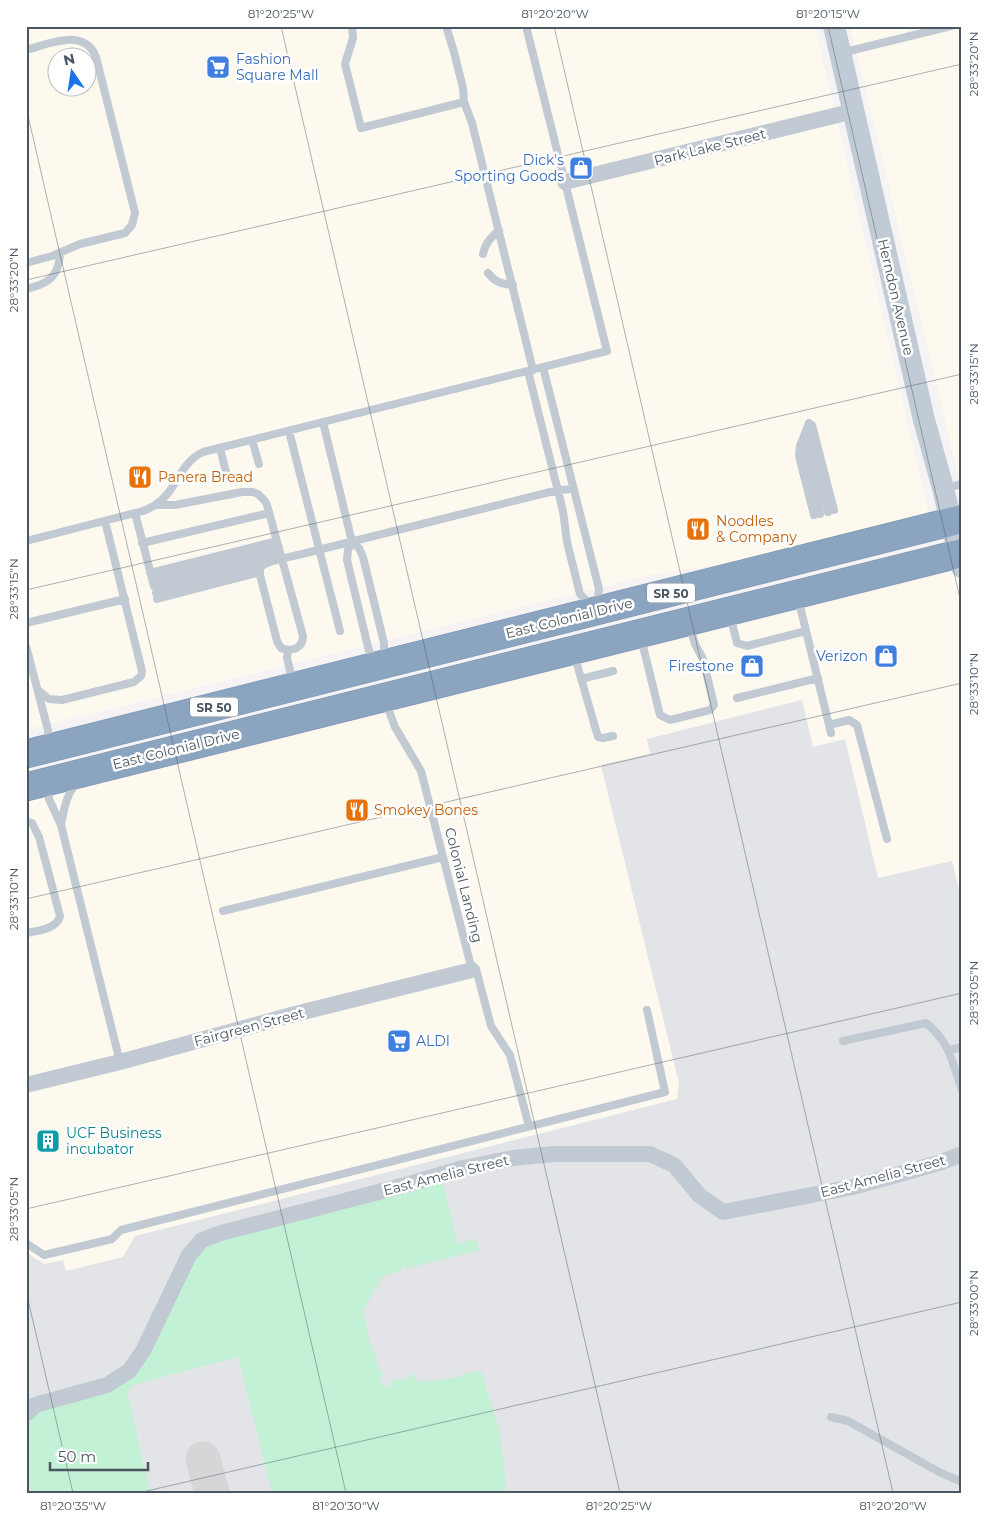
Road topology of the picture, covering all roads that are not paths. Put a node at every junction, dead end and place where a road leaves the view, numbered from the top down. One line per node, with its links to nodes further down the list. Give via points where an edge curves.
1 (352, 26): 8 (lane, via 353,38 345,64 361,128)
2 (526, 26): 10 (lane)
3 (834, 26): 7 (street, Herndon Avenue)
4 (951, 26): 7 (lane)
5 (448, 27): 8 (lane)
6 (26, 50): 12 (lane, via 75,39 91,49 96,57 134,210 134,221 125,233)
7 (841, 53): 9 (street, Herndon Avenue)
8 (464, 102): 11 (lane)
9 (854, 110): 10 (street, Park Lake Street); 26 (street, Herndon Avenue, via 924,420)
10 (565, 182): 18 (lane, via 607,351)
11 (499, 230): 13 (lane, via 489,239); 16 (lane)
12 (60, 252): 14 (lane); 17 (lane, via 58,266 50,279)
13 (483, 254)
14 (26, 263)
15 (488, 272): 16 (lane, via 495,281)
16 (513, 285): 19 (lane)
17 (26, 289)
18 (543, 367): 19 (lane); 27 (lane)
19 (530, 371): 20 (lane); 28 (lane)
20 (323, 422): 21 (lane); 36 (lane)
21 (289, 431): 22 (lane); 39 (lane)
22 (252, 440): 23 (lane); 24 (lane)
23 (220, 448): 25 (lane); 29 (lane, via 192,459 167,496)
24 (259, 464)
25 (226, 472)
26 (952, 486): 34 (street, Herndon Avenue)
27 (574, 489): 28 (lane); 46 (lane, via 599,589)
28 (558, 490): 36 (lane); 46 (lane, via 580,594)
29 (157, 505): 30 (lane); 31 (lane, via 175,505 247,491 262,497)
30 (134, 513): 33 (lane); 37 (lane)
31 (269, 513): 37 (lane); 38 (lane)
32 (824, 513): 32 (lane, via 809,426 799,456)
33 (105, 520): 35 (lane); 44 (lane)
34 (956, 521): 40 (street, Herndon Avenue); 46 (highway, East Colonial Drive / SR 50)
35 (26, 541)
36 (352, 542): 39 (lane); 55 (lane, via 347,560 368,647); 55 (lane, via 363,557 384,643)
37 (142, 543): 42 (lane)
38 (280, 550): 39 (lane); 41 (lane); 42 (lane); 42 (lane); 53 (lane, via 303,636 298,648)
39 (320, 550): 49 (lane)
40 (961, 558): 43 (highway, East Colonial Drive / SR 50)
41 (261, 569): 42 (lane); 53 (lane, via 277,641 281,648)
42 (154, 586)
43 (797, 594): 45 (highway, East Colonial Drive / SR 50); 50 (lane)
44 (125, 599): 48 (lane); 60 (lane, via 142,671 140,679 62,700 49,698)
45 (730, 611): 47 (highway, East Colonial Drive / SR 50); 50 (lane, via 737,643 746,646)
46 (595, 612): 55 (highway, East Colonial Drive / SR 50)
47 (689, 621): 51 (highway, East Colonial Drive / SR 50); 51 (lane, via 703,659 714,705 710,710 670,720 660,715)
48 (26, 623)
49 (340, 631)
50 (806, 631): 57 (lane)
51 (640, 633): 54 (highway, East Colonial Drive / SR 50)
52 (26, 646): 60 (lane)
53 (288, 650): 59 (lane)
54 (573, 650): 58 (lane); 61 (highway, East Colonial Drive / SR 50)
55 (380, 666): 59 (highway, East Colonial Drive / SR 50); 61 (street)
56 (613, 671): 58 (lane)
57 (818, 678): 62 (lane); 70 (lane, via 830,729 849,720 858,725)
58 (581, 679): 64 (lane, via 598,736)
59 (294, 687): 63 (highway, East Colonial Drive / SR 50)
60 (38, 690): 65 (lane, via 48,730)
61 (385, 696): 66 (highway, East Colonial Drive / SR 50); 71 (lane, Colonial Landing, via 395,727 421,771)
62 (737, 698)
63 (155, 721): 65 (highway, East Colonial Drive / SR 50); 67 (highway, via 139,739 69,759)
64 (613, 736)
65 (37, 751): 67 (highway)
66 (90, 771): 67 (highway, East Colonial Drive / SR 50); 69 (lane, via 69,794)
67 (34, 781): 69 (lane, via 49,799)
68 (26, 821): 73 (lane, via 32,823 39,837 60,916 51,927)
69 (61, 825): 79 (lane)
70 (887, 839)
71 (444, 856): 72 (lane); 74 (lane, Colonial Landing)
72 (222, 911)
73 (26, 933)
74 (474, 970): 79 (street, Fairgreen Street); 82 (lane, Colonial Landing, via 492,1026 510,1055)
75 (647, 1010): 82 (lane, via 665,1092)
76 (843, 1041): 78 (lane, via 926,1023)
77 (962, 1047): 78 (lane)
78 (949, 1050): 81 (lane)
79 (120, 1062): 80 (street, Fairgreen Street)
80 (26, 1085)
81 (962, 1090)
82 (529, 1126): 84 (lane, via 121,1230 112,1239 44,1255)
83 (962, 1154): 85 (street, East Amelia Street, via 852,1188 723,1212 699,1195 674,1165 650,1154 554,1154 513,1158 463,1168 221,1233 202,1240 189,1255 143,1351 129,1371 107,1385 35,1405)
84 (26, 1243)
85 (26, 1414)
86 (831, 1417): 87 (lane, via 848,1421)
87 (962, 1482)

